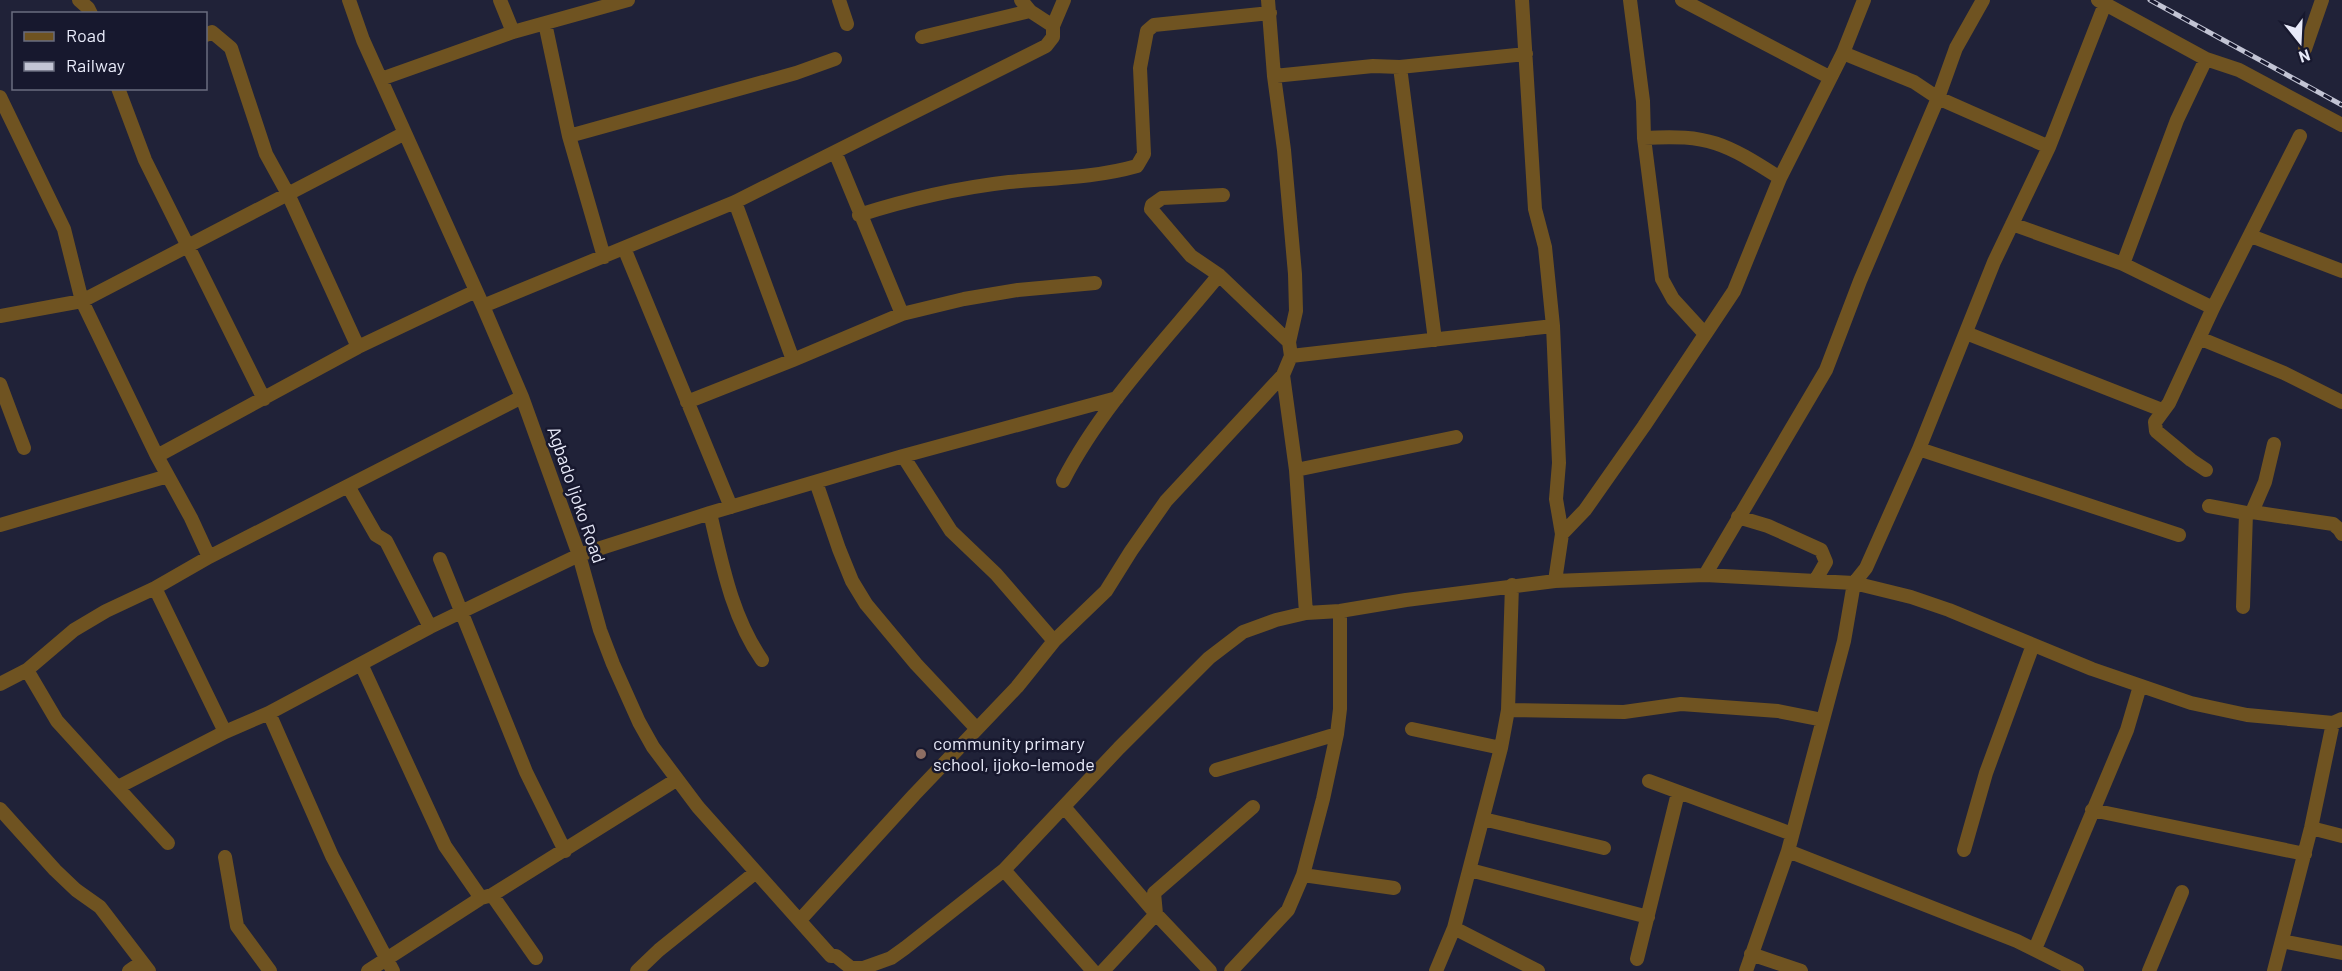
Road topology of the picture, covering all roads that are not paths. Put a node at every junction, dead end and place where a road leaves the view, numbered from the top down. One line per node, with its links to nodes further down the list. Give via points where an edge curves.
1 (79, 0): 17 (street)
2 (349, 0): 32 (street, Agbado Ijoko Road)
3 (500, 0): 21 (street)
4 (628, 0): 14 (street)
5 (839, 0): 19 (street)
6 (1064, 0): 20 (street)
7 (1522, 0): 26 (street)
8 (1630, 0): 40 (street)
9 (1682, 0): 31 (street)
10 (1863, 0): 25 (street)
11 (1983, 0): 35 (street, via 1956,48)
12 (2322, 0): 24 (street)
13 (2102, 2): 27 (street); 41 (street)
14 (596, 4): 18 (street)
15 (1025, 6): 20 (street); 23 (street)
16 (1269, 7): 30 (street); 47 (street, via 1154,25 1147,31 1140,68 1144,154 1137,166 951,190)
17 (90, 12)
18 (545, 23): 21 (street); 38 (street)
19 (847, 24)
20 (1053, 26): 42 (street, via 1053,37 1046,46)
21 (513, 32): 32 (street)
22 (207, 34): 44 (street, via 212,32 231,48 266,154)
23 (922, 37)
24 (2305, 49)
25 (1843, 53): 31 (street); 35 (street, via 1914,82)
26 (1526, 54): 29 (street); 63 (street, via 1535,209 1545,247)
27 (2206, 58): 36 (street, via 2239,70); 53 (street, via 2177,120)
28 (835, 59): 38 (street)
29 (1400, 67): 30 (street); 67 (street)
30 (1274, 76): 69 (street, via 1295,274 1296,311)
31 (1829, 77): 43 (street)
32 (381, 79): 37 (street, Agbado Ijoko Road)
33 (119, 90): 50 (street, via 145,160)
34 (0, 97): 58 (street, via 64,229)
35 (1938, 98): 41 (street); 96 (street, via 1826,370)
36 (2342, 125)
37 (405, 133): 44 (street); 57 (street, Agbado Ijoko Road)
38 (568, 136): 52 (street)
39 (2300, 136): 49 (street)
40 (1644, 138): 43 (street, via 1679,136 1718,143); 65 (street, via 1662,279 1673,299)
41 (2049, 147): 48 (street)
42 (835, 152): 46 (street); 47 (street)
43 (1780, 178): 65 (street, via 1734,291)
44 (288, 194): 50 (street); 68 (street)
45 (1223, 195): 55 (street, via 1162,198 1151,210 1191,256)
46 (735, 202): 51 (street); 70 (street)
47 (859, 215): 61 (street)
48 (2012, 224): 53 (street); 64 (street)
49 (2251, 236): 54 (street); 60 (street)
50 (186, 245): 58 (street); 75 (street)
51 (624, 249): 52 (street); 76 (street)
52 (604, 257): 59 (street)
53 (2123, 264): 60 (street)
54 (2342, 271)
55 (1219, 275): 69 (street); 74 (street)
56 (1095, 283): 61 (street, via 1017,290)
57 (476, 291): 59 (street, Agbado Ijoko Road); 68 (street)
58 (82, 300): 62 (street); 84 (street)
59 (483, 306): 73 (street, Agbado Ijoko Road)
60 (2213, 308): 66 (street)
61 (902, 314): 70 (street)
62 (0, 316)
63 (1553, 326): 67 (street); 98 (street, via 1559,463 1556,499)
64 (1966, 333): 79 (street); 83 (street)
65 (1705, 334): 98 (street, via 1585,510)
66 (2199, 338): 77 (street); 79 (street, via 2169,403)
67 (1435, 340): 69 (street)
68 (358, 347): 75 (street)
69 (1290, 349): 71 (street)
70 (793, 360): 76 (street)
71 (1283, 375): 86 (street); 115 (street, via 1166,501 1106,591)
72 (0, 384): 78 (street)
73 (522, 397): 91 (street); 101 (street, Agbado Ijoko Road)
74 (1117, 398): 85 (street); 89 (street, via 1080,448)
75 (264, 399): 84 (street)
76 (687, 402): 93 (street)
77 (2342, 402)
78 (4, 404): 82 (street)
79 (2162, 410): 87 (street, via 2155,422 2156,431)
80 (1456, 437): 86 (street)
81 (2274, 444): 95 (street, via 2265,482)
82 (24, 448)
83 (1919, 450): 100 (street); 107 (street, via 1866,568)
84 (157, 456): 88 (street)
85 (903, 456): 90 (street); 115 (street, via 951,531 996,574)
86 (1296, 470): 113 (street)
87 (2206, 470)
88 (168, 476): 97 (street); 102 (street)
89 (1063, 481)
90 (816, 482): 93 (street); 126 (street, via 852,581 866,604)
91 (348, 486): 102 (street); 114 (street, via 376,535 386,541)
92 (2209, 506): 95 (street)
93 (731, 507): 94 (street)
94 (710, 513): 101 (street); 117 (street, via 729,592 747,638)
95 (2249, 513): 99 (street, via 2333,524); 110 (street)
96 (1738, 517): 104 (street); 106 (street, via 1821,550 1826,562)
97 (0, 525)
98 (1562, 534): 105 (street)
99 (2342, 534)
100 (2179, 535)
101 (579, 555): 112 (street); 132 (street, Agbado Ijoko Road, via 613,664 653,747)
102 (209, 557): 109 (street)
103 (440, 560): 112 (street)
104 (1705, 575): 105 (street); 106 (street)
105 (1555, 581): 108 (street)
106 (1815, 581): 107 (street)
107 (1854, 583): 116 (street, via 1930,603); 124 (street, via 1844,640)
108 (1512, 585): 111 (street); 122 (street)
109 (155, 588): 119 (street, via 74,630); 128 (street)
110 (2242, 607)
111 (1340, 611): 113 (street); 129 (street)
112 (460, 612): 114 (street); 147 (street, via 526,772)
113 (1306, 613): 137 (street, via 1243,632 1222,647 1177,688)
114 (430, 627): 118 (street)
115 (1054, 641): 126 (street)
116 (2033, 645): 121 (street); 146 (street, via 1986,773)
117 (762, 660)
118 (361, 664): 123 (street); 157 (street, via 445,846)
119 (27, 670): 120 (street); 134 (street, via 57,721)
120 (0, 684)
121 (2140, 686): 125 (street, via 2229,712); 139 (street, via 2127,730)
122 (1508, 710): 124 (street, via 1624,712 1681,704 1778,711); 130 (street)
123 (269, 713): 128 (street); 169 (street, via 332,856)
124 (1822, 720): 142 (street)
125 (2338, 721): 141 (street)
126 (977, 729): 160 (street)
127 (1412, 729): 130 (street)
128 (225, 732): 134 (street)
129 (1337, 734): 131 (street); 154 (street)
130 (1501, 748): 140 (street)
131 (1216, 770)
132 (676, 780): 147 (street); 153 (street, Agbado Ijoko Road)
133 (1649, 781): 135 (street)
134 (117, 787): 144 (street)
135 (1678, 793): 142 (street); 159 (street)
136 (1253, 807): 158 (street, via 1154,893)
137 (1065, 808): 151 (street); 158 (street)
138 (0, 809): 170 (street, via 76,890 100,906)
139 (2092, 810): 149 (street); 163 (street)
140 (1483, 819): 145 (street); 152 (street)
141 (2311, 828): 143 (street); 149 (street)
142 (1792, 834): 148 (street)
143 (2342, 836)
144 (168, 843)
145 (1604, 848)
146 (1964, 850)
147 (565, 851): 157 (street)
148 (1788, 851): 163 (street); 165 (street)
149 (2305, 854): 162 (street)
150 (225, 856): 173 (street, via 237,926)
151 (1004, 870): 166 (street, Agbado Ijoko Road, via 891,958 851,968); 177 (street)
152 (1470, 870): 159 (street); 161 (street)
153 (756, 872): 160 (street, Agbado Ijoko Road); 175 (street)
154 (1303, 875): 155 (street); 171 (street, via 1288,910)
155 (1394, 888)
156 (2182, 892): 185 (street)
157 (486, 897): 167 (street); 169 (street)
158 (1156, 914): 178 (street); 179 (street)
159 (1648, 918): 168 (street)
160 (800, 920): 166 (street, Agbado Ijoko Road, via 831,956)
161 (1454, 928): 180 (street); 181 (street)
162 (2282, 941): 164 (street); 186 (street)
163 (2035, 949): 184 (street)
164 (2342, 953)
165 (1751, 954): 182 (street); 183 (street)
166 (836, 956): 176 (street)
167 (536, 958)
168 (1636, 959)
169 (390, 965): 174 (street)
170 (146, 966): 172 (street)
171 (1234, 970)
172 (129, 971)
173 (270, 971)
174 (368, 971)
175 (637, 971)
176 (836, 971)
177 (1093, 971)
178 (1103, 971)
179 (1210, 971)
180 (1436, 971)
181 (1538, 971)
182 (1746, 971)
183 (1801, 971)
184 (2077, 971)
185 (2149, 971)
186 (2274, 971)

